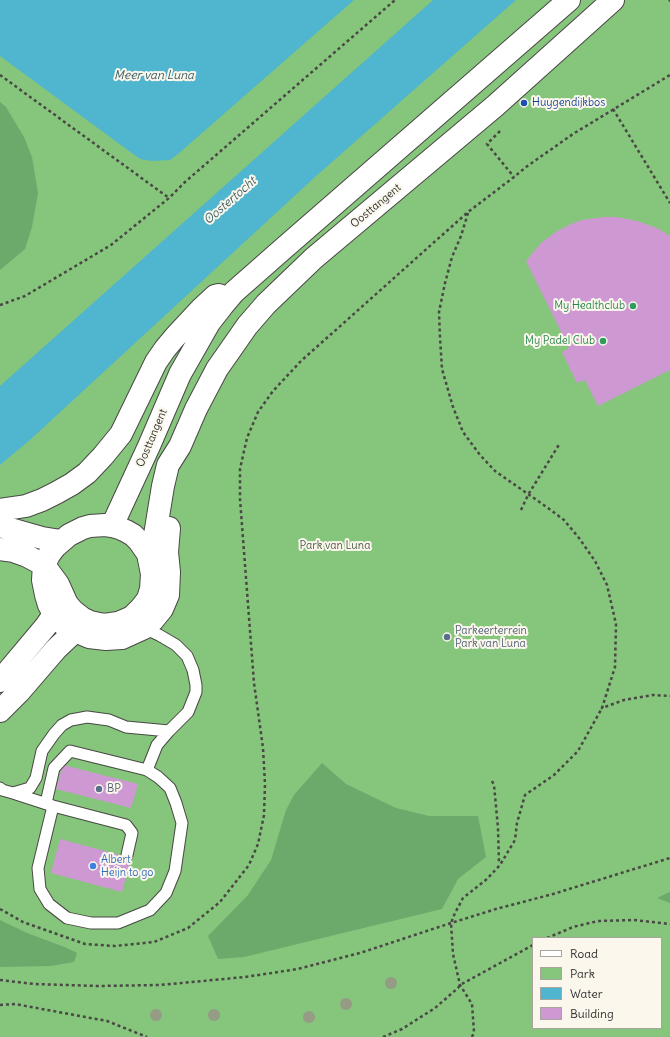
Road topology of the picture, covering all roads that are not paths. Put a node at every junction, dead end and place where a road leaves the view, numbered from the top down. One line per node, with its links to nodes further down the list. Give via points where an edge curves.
1 (569, 0): 3 (main road, Oosttangent)
2 (613, 0): 9 (main road, Oosttangent, via 495,106 314,258 247,326 217,369 180,446 168,465 155,535 154,548)
3 (234, 292): 4 (main road, Oosttangent, via 215,296 175,337 156,362 121,434 87,473 42,500 26,506); 6 (main road, Oosttangent, via 209,323 180,374)
4 (0, 510)
5 (0, 526): 7 (main road)
6 (112, 526): 7 (main road, via 83,528); 9 (main road, via 126,531 139,541 148,554)
7 (60, 541): 11 (main road, via 49,555)
8 (0, 549): 11 (main road, via 20,554)
9 (159, 558): 13 (main road, via 152,574 148,599 132,617 118,622); 14 (main road, via 169,572 168,595 162,608)
10 (0, 562): 11 (main road, via 16,565 37,576)
11 (44, 573): 12 (main road, via 46,595); 13 (main road, via 58,584 70,607 82,618)
12 (54, 614): 13 (main road, via 68,628); 15 (main road)
13 (82, 627): 14 (main road, via 89,637 106,639 122,638); 16 (main road, via 56,649)
14 (144, 628): 17 (lane, via 176,645 187,656 193,670 196,692 188,712)
15 (0, 681)
16 (0, 711)
17 (169, 731): 18 (lane, via 157,745); 20 (lane, via 126,727 109,720 87,717 71,720 62,725 42,751 36,778 30,788)
18 (147, 770): 21 (lane, via 70,751 54,768); 21 (lane, via 170,788 182,823 175,871 166,893 150,910 118,923 91,923 67,918 49,904 40,889 38,868)
19 (0, 788): 20 (lane)
20 (13, 793): 21 (lane)
21 (49, 805): 22 (lane, via 126,825 132,832)
22 (128, 855)

